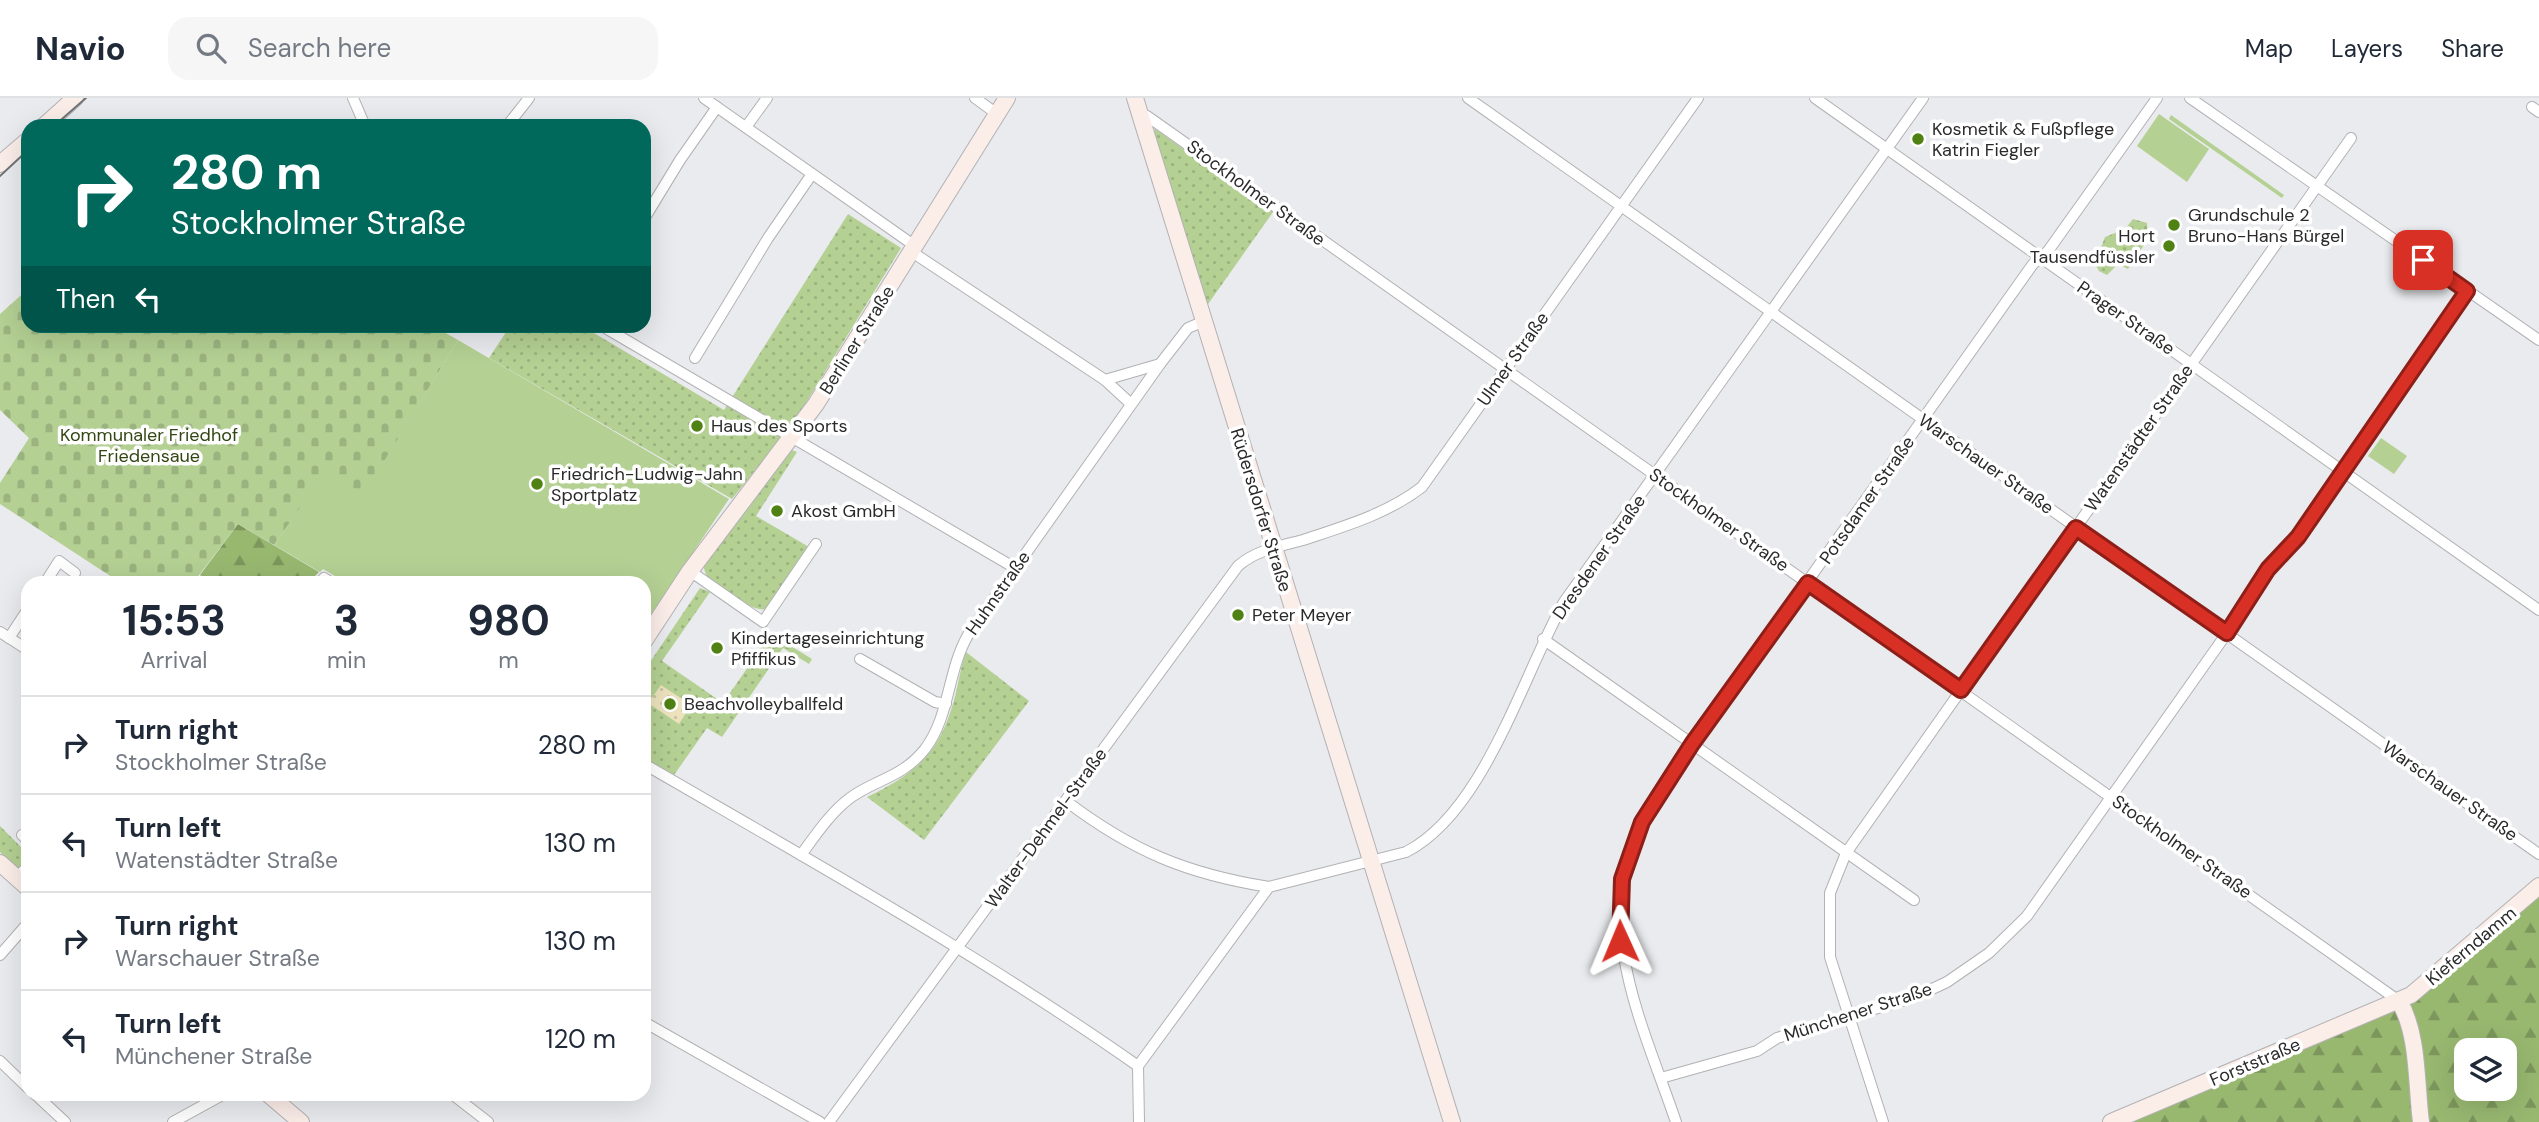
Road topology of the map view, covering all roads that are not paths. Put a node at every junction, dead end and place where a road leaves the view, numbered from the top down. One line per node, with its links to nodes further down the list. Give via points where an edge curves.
1 (75, 98): 18 (street)
2 (353, 98): 19 (street)
3 (529, 98): 20 (street)
4 (704, 98): 15 (street)
5 (767, 98): 21 (street)
6 (975, 98): 16 (street)
7 (1007, 98): 16 (street, Berliner Straße)
8 (1135, 98): 17 (street, Rüdersdorfer Straße)
9 (1468, 98): 28 (street, Warschauer Straße)
10 (1698, 98): 28 (street, Ulmer Straße)
11 (1815, 98): 24 (street, Prager Straße)
12 (1923, 98): 24 (street, Dresdener Straße)
13 (2157, 98): 31 (street, Potsdamer Straße)
14 (2190, 98): 27 (street)
15 (717, 107): 21 (street); 29 (street)
16 (997, 114): 30 (street, Berliner Straße)
17 (1141, 118): 34 (street, Rüdersdorfer Straße); 40 (street, Stockholmer Straße, via 1147,116)
18 (56, 119)
19 (362, 119)
20 (512, 119)
21 (746, 127): 26 (street)
22 (2351, 138): 27 (street, Watenstädter Straße)
23 (21, 146): 25 (street)
24 (1888, 149): 31 (street, Prager Straße); 33 (street, Dresdener Straße)
25 (0, 164)
26 (812, 174): 30 (street); 37 (street)
27 (2317, 186): 32 (street); 39 (street, Watenstädter Straße)
28 (1621, 206): 33 (street, Warschauer Straße); 40 (street, Ulmer Straße)
29 (651, 208)
30 (914, 249): 41 (street); 44 (street, Berliner Straße)
31 (2040, 257): 39 (street, Prager Straße); 43 (street, Potsdamer Straße)
32 (2467, 291): 36 (street); 45 (street, Münchener Straße)
33 (1771, 312): 43 (street, Warschauer Straße); 46 (street, Dresdener Straße)
34 (1202, 323): 38 (street, Huhnstraße, via 1188,328); 49 (street, Rüdersdorfer Straße)
35 (613, 333): 44 (street)
36 (2539, 340)
37 (695, 358)
38 (1160, 364): 41 (street); 42 (street, Huhnstraße)
39 (2191, 364): 45 (street, Prager Straße); 47 (street, Watenstädter Straße)
40 (1506, 369): 46 (street, Stockholmer Straße); 49 (street, Ulmer Straße, via 1446,456 1414,493 1363,520)
41 (1105, 380): 42 (street)
42 (1131, 404): 50 (street, Huhnstraße)
43 (1924, 419): 47 (street, Warschauer Straße); 54 (street, Potsdamer Straße)
44 (794, 437): 50 (street); 51 (street, Berliner Straße)
45 (2341, 471): 55 (street, Prager Straße); 58 (street, Münchener Straße)
46 (1656, 475): 54 (street, Stockholmer Straße); 60 (street, Dresdener Straße, via 1564,602)
47 (2076, 528): 58 (street, Warschauer Straße); 63 (street, Watenstädter Straße)
48 (817, 544): 51 (street, via 763,622)
49 (1273, 548): 68 (street, Walter-Dehmel-Straße, via 1238,566); 73 (street, Rüdersdorfer Straße)
50 (1015, 568): 64 (street, Huhnstraße, via 961,646)
51 (690, 571): 57 (street, Berliner Straße)
52 (75, 573): 53 (street, via 58,561)
53 (49, 576)
54 (1808, 583): 63 (street, Stockholmer Straße); 65 (street, Potsdamer Straße)
55 (2539, 610)
56 (21, 617): 59 (street)
57 (651, 630)
58 (2227, 633): 67 (street, Münchener Straße); 70 (street, Warschauer Straße)
59 (5, 635): 61 (street)
60 (1544, 639): 65 (street); 73 (street, Dresdener Straße, via 1486,762 1457,808 1422,844)
61 (21, 645)
62 (860, 659): 64 (street)
63 (1961, 690): 67 (street, Stockholmer Straße); 69 (street, Watenstädter Straße)
64 (946, 704): 71 (street, Huhnstraße, via 936,730 915,760 897,775 842,804)
65 (1692, 744): 69 (street); 86 (street, Potsdamer Straße, via 1642,822 1630,850 1620,901 1620,941 1627,975)
66 (651, 768): 71 (street)
67 (2111, 797): 81 (street, Stockholmer Straße); 82 (street, Münchener Straße, via 2027,916 1989,953 1937,987)
68 (1066, 801): 76 (street, via 1108,832 1157,858 1208,876); 79 (street, Walter-Dehmel-Straße)
69 (1846, 853): 77 (street); 82 (street, Watenstädter Straße, via 1830,893 1828,938)
70 (2539, 854)
71 (801, 855): 79 (street)
72 (0, 863): 74 (street)
73 (1371, 863): 76 (street, Dresdener Straße); 99 (street, Rüdersdorfer Straße)
74 (21, 881)
75 (2539, 886): 81 (street, Kieferndamm)
76 (1269, 887): 85 (street)
77 (1914, 900)
78 (21, 931): 80 (street)
79 (958, 948): 85 (street); 97 (street, Walter-Dehmel-Straße)
80 (0, 955)
81 (2399, 1001): 102 (street, Forststraße); 103 (street, via 2411,1039)
82 (1850, 1017): 86 (street, Münchener Straße, via 1777,1038 1757,1051); 101 (street, Watenstädter Straße)
83 (651, 1027): 96 (street)
84 (0, 1061): 87 (street)
85 (1138, 1066): 98 (street)
86 (1661, 1078): 100 (street, Potsdamer Straße)
87 (21, 1080)
88 (42, 1101): 92 (street)
89 (211, 1101): 93 (street)
90 (276, 1101): 94 (street)
91 (461, 1101): 95 (street)
92 (65, 1122)
93 (173, 1122)
94 (301, 1122)
95 (488, 1122)
96 (820, 1122)
97 (829, 1122)
98 (1139, 1122)
99 (1452, 1122)
100 (1676, 1122)
101 (1883, 1122)
102 (2111, 1122)
103 (2421, 1122)

